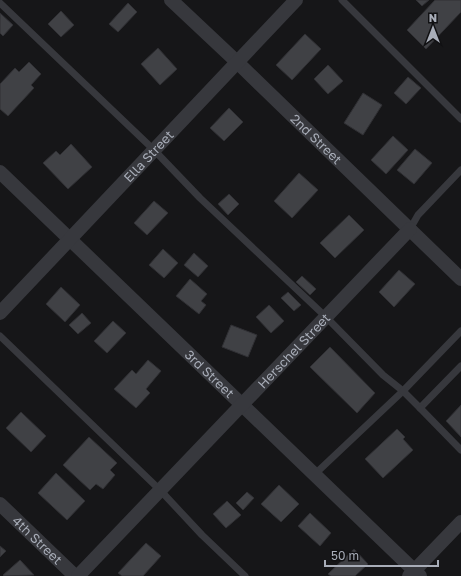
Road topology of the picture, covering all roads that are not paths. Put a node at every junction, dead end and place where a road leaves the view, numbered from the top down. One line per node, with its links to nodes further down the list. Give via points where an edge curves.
1 (171, 0): 5 (street, 2nd Street)
2 (296, 0): 5 (street, Ella Street)
3 (342, 0): 6 (lane)
4 (0, 3): 7 (lane)
5 (237, 62): 7 (street, Ella Street); 10 (street, 2nd Street)
6 (461, 119)
7 (154, 150): 11 (street, Ella Street); 14 (lane, via 200,198)
8 (461, 170): 10 (lane, via 418,215)
9 (0, 172): 11 (street, 3rd Street)
10 (410, 229): 12 (street, 2nd Street); 14 (street, Herschel Street)
11 (70, 239): 13 (street, Ella Street); 19 (street, 3rd Street)
12 (461, 279)
13 (0, 313)
14 (326, 317): 18 (lane, via 383,376); 19 (street, Herschel Street)
15 (461, 331): 18 (lane)
16 (0, 336): 23 (lane)
17 (461, 366): 20 (lane)
18 (403, 392): 20 (lane); 22 (lane)
19 (242, 404): 22 (street, 3rd Street); 23 (street, Herschel Street)
20 (420, 408): 21 (lane)
21 (461, 450)
22 (315, 474): 26 (street, 3rd Street)
23 (160, 490): 28 (street, Herschel Street); 29 (lane)
24 (0, 504): 27 (street, 4th Street)
25 (461, 522): 26 (street)
26 (414, 574)
27 (75, 576)
28 (78, 576)
29 (245, 576)

